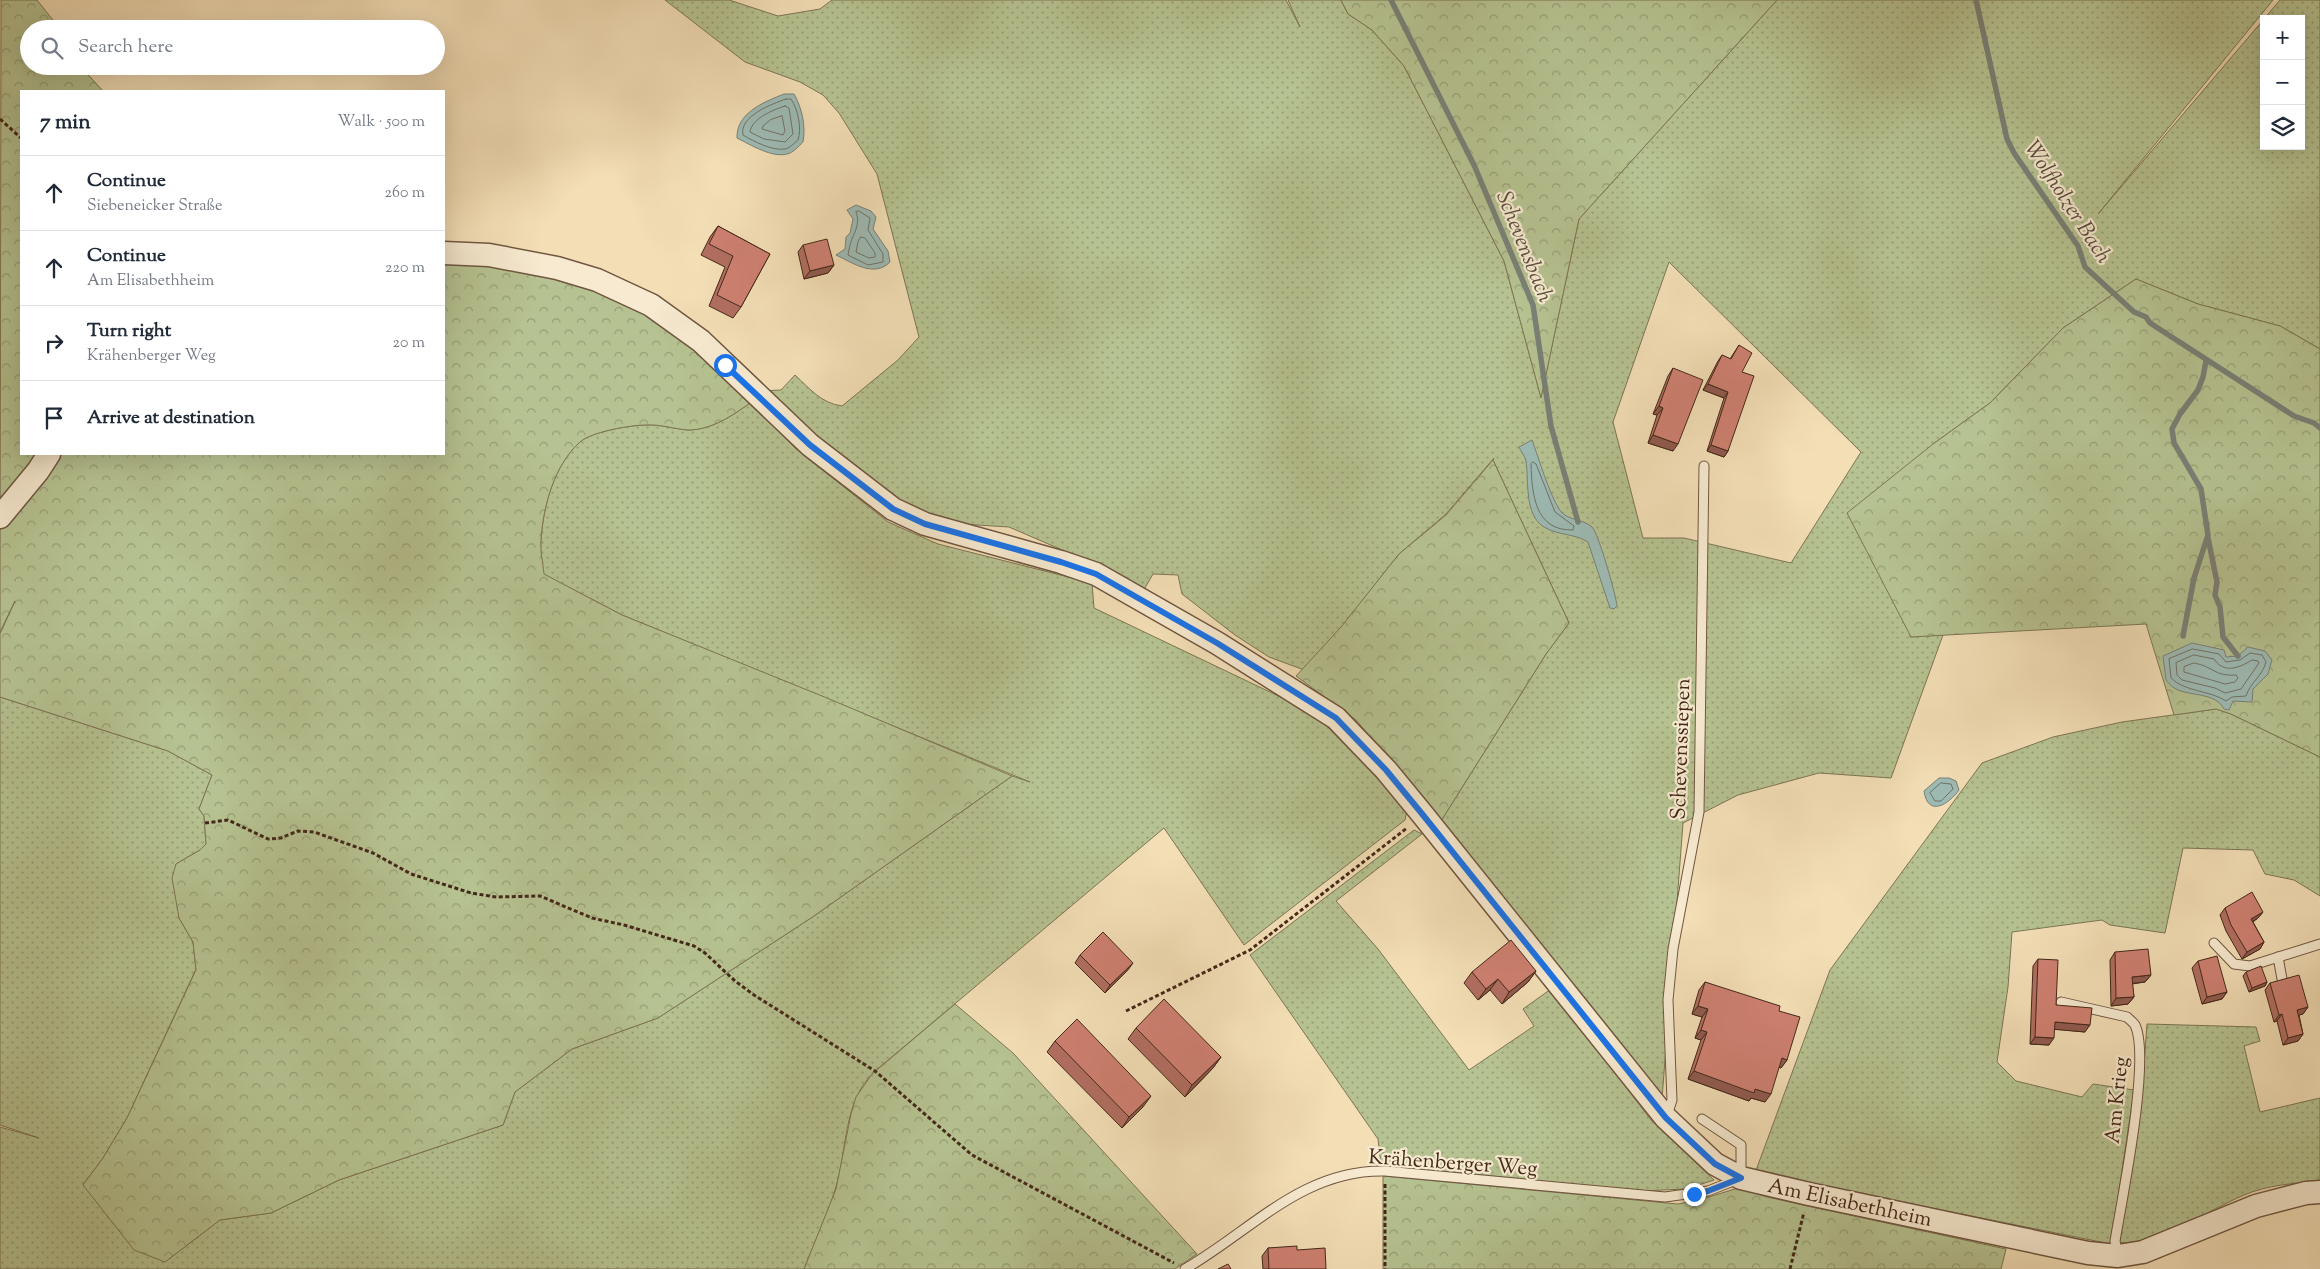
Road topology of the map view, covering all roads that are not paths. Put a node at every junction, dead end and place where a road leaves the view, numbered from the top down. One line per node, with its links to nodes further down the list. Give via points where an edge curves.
1 (445, 254): 10 (street, Am Elisabethheim, via 489,255 557,268 597,280 651,305 701,341 810,445 893,509 925,524 1096,574 1217,643 1336,718 1386,770)
2 (48, 455): 4 (street)
3 (1704, 466): 10 (lane, Schevenssiepen, via 1699,812 1673,950 1668,1000 1672,1100)
4 (0, 517)
5 (2214, 943): 7 (lane, via 2234,964 2256,965)
6 (2320, 944): 7 (lane)
7 (2278, 957): 8 (lane)
8 (2282, 978)
9 (2061, 1002): 14 (lane, Am Krieg, via 2126,1017 2134,1024 2140,1050 2138,1092 2116,1241)
10 (1666, 1118): 12 (street, Am Elisabethheim, via 1715,1164)
11 (1702, 1119): 12 (lane, via 1742,1145)
12 (1741, 1178): 14 (street, Am Elisabethheim, via 2088,1253); 15 (lane, Krähenberger Weg, via 1708,1191 1665,1198 1385,1171 1352,1172 1308,1187 1275,1206)
13 (2320, 1192): 14 (street, Am Elisabethheim, via 2256,1206 2143,1252)
14 (2118, 1256)
15 (1186, 1269)

